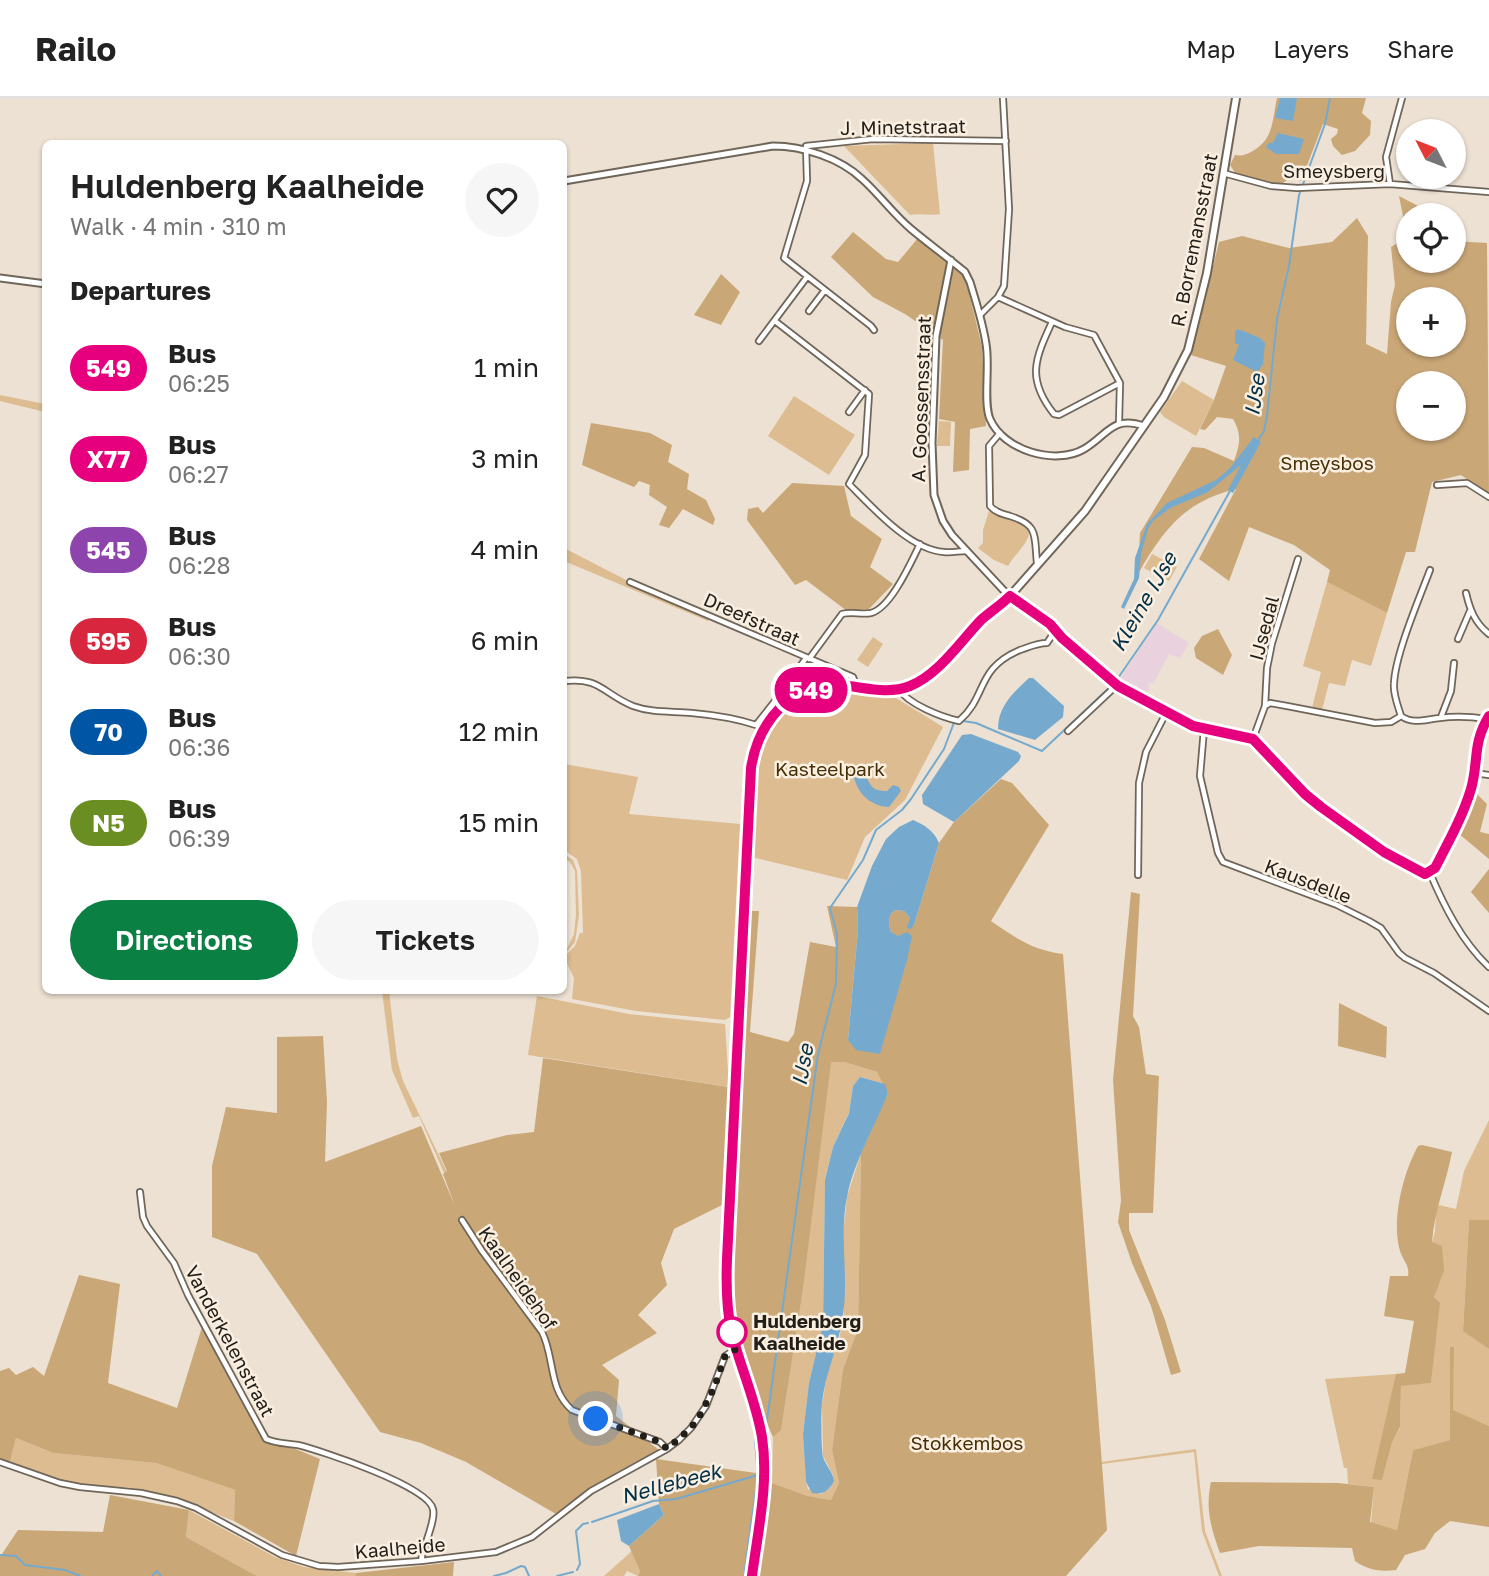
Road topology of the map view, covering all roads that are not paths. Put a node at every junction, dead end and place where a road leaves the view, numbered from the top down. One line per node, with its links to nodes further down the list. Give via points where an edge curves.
1 (1003, 98): 4 (street)
2 (1236, 98): 6 (main road, R. Borremansstraat)
3 (1402, 98): 8 (street, via 1386,157)
4 (1006, 141): 5 (street, J. Minetstraat, via 861,140 808,145); 15 (street, via 1007,249 1004,286)
5 (806, 150): 7 (street, via 761,148); 10 (street, via 861,177 909,228); 11 (street, via 807,181 784,255)
6 (1223, 173): 8 (street, Smeysberg, via 1297,188); 26 (main road, R. Borremansstraat, via 1207,273 1188,350 1172,385)
7 (567, 180)
8 (1390, 184): 9 (street, Smeysberg)
9 (1489, 191)
10 (951, 260): 17 (street, via 965,272); 31 (street, A. Goossensstraat, via 936,336 933,486 943,521)
11 (807, 277): 14 (street); 18 (street)
12 (0, 278): 13 (street)
13 (42, 283)
14 (825, 290): 16 (street); 20 (street)
15 (998, 297): 17 (street); 19 (street)
16 (809, 312)
17 (979, 316): 27 (street, via 986,345 990,419)
18 (775, 321): 21 (street); 23 (street)
19 (1052, 322): 22 (street, via 1094,335); 22 (street, via 1035,363 1041,393 1054,414)
20 (874, 331)
21 (759, 341)
22 (1120, 383): 25 (street)
23 (866, 391): 24 (street); 30 (street, via 867,438 849,484 877,513)
24 (849, 412)
25 (1119, 423): 26 (street, via 1129,422); 27 (street, via 1067,456 1031,452)
26 (1142, 430): 33 (main road, R. Borremansstraat, via 1074,524)
27 (1000, 432): 33 (street, via 989,446 990,506 1030,524)
28 (1437, 485): 29 (street, via 1467,483)
29 (1489, 498)
30 (919, 544): 31 (street, via 944,552); 44 (street, via 904,576 882,606 868,613 842,614)
31 (966, 551): 37 (street, A. Goossensstraat)
32 (1297, 559): 52 (street, IJsedal, via 1272,643)
33 (1037, 563): 37 (main road, R. Borremansstraat)
34 (1430, 570): 54 (street, via 1393,686)
35 (630, 582): 44 (street, Dreefstraat)
36 (1466, 593): 38 (street)
37 (1010, 596): 41 (street, A. Goossensstraat); 49 (main road, R. Borremansstraat, via 931,673)
38 (1470, 610): 39 (street); 40 (street)
39 (1465, 621): 40 (street); 43 (street)
40 (1479, 625): 42 (street)
41 (1055, 631): 47 (street, A. Goossensstraat); 49 (street, via 1047,643 997,663 961,720 912,704)
42 (1489, 634)
43 (1458, 639)
44 (807, 659): 48 (street, Dreefstraat, via 853,677); 50 (street)
45 (1454, 663): 55 (street, via 1451,691)
46 (567, 681): 50 (street, via 598,684 632,705 652,711 713,715 756,725)
47 (1115, 684): 53 (street, A. Goossensstraat); 58 (street)
48 (857, 688): 49 (main road); 51 (main road, via 822,686)
49 (899, 689)
50 (779, 696): 51 (street)
51 (785, 702): 68 (main road, via 764,727 751,768 727,1259 729,1316)
52 (1265, 706): 54 (street, via 1270,703 1375,723); 59 (street, IJsedal)
53 (1166, 713): 57 (street, A. Goossensstraat); 63 (street, via 1146,752 1139,783)
54 (1401, 716): 55 (street, via 1418,721)
55 (1441, 718): 56 (street)
56 (1488, 718): 60 (street, via 1478,740)
57 (1204, 729): 59 (street, A. Goossensstraat); 65 (street, Kausdelle, via 1200,776 1223,862 1369,921 1381,928 1405,958)
58 (1068, 731)
59 (1253, 739): 62 (street, via 1327,812 1394,858)
60 (1474, 773): 61 (street); 62 (street, via 1466,803)
61 (1489, 775)
62 (1430, 873): 64 (street, via 1466,940)
63 (1138, 875)
64 (1489, 967)
65 (1489, 1011)
66 (140, 1192): 71 (street, Vanderkelenstraat, via 143,1217 174,1263 267,1439 361,1466 424,1495 434,1514)
67 (462, 1220): 69 (street, Kaalheidehof, via 545,1339 564,1403 660,1442)
68 (736, 1349): 69 (street, Kaalheide, via 725,1356 699,1417); 72 (main road, via 759,1424 765,1479)
69 (667, 1449): 71 (street, Kaalheide, via 590,1491 520,1544 496,1552)
70 (0, 1462): 71 (street, Kaalheide, via 60,1483 177,1501 282,1555 319,1566)
71 (421, 1561)
72 (752, 1576)

